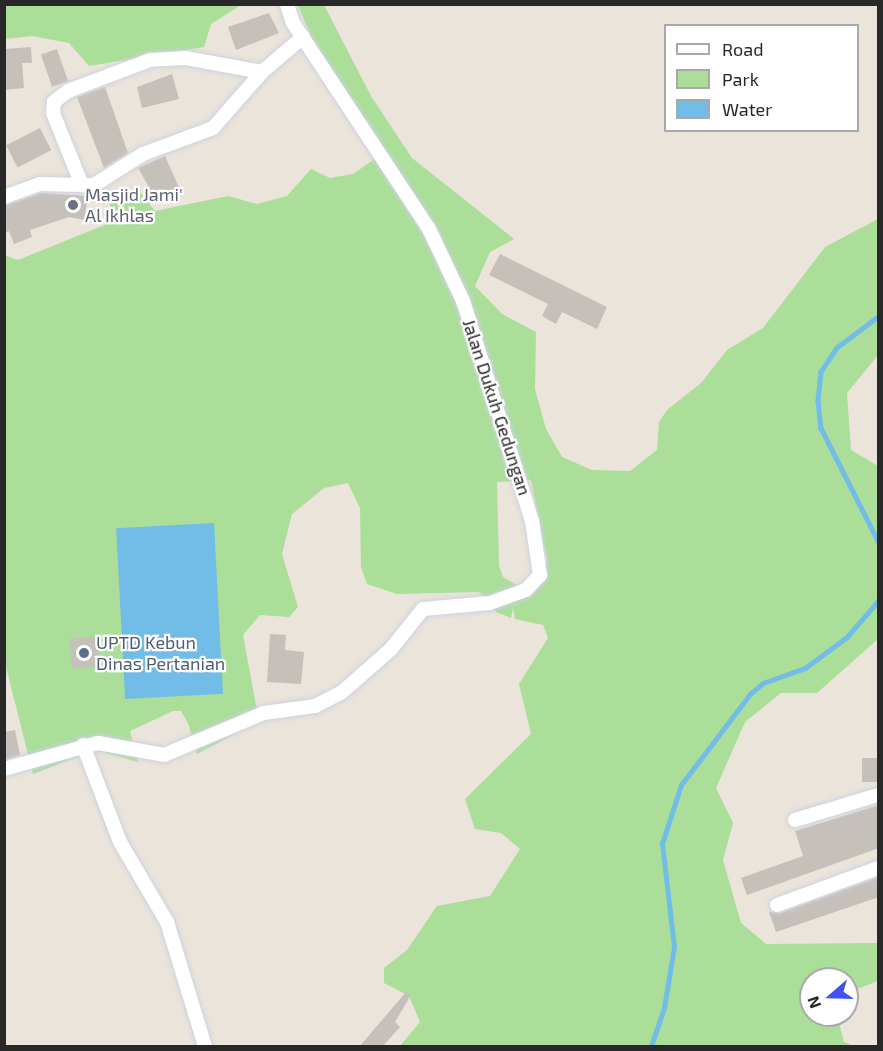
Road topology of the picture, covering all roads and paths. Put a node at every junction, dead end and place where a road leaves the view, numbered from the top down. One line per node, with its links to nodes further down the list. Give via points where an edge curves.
1 (287, 4): 2 (street, Jalan Dukuh Gedungan)
2 (303, 37): 3 (street); 6 (street, Jalan Dukuh Gedungan, via 429,229 458,290 501,410 541,563 535,583 512,596 423,609 391,649 341,693 305,710 264,713 164,755)
3 (262, 72): 4 (street, via 213,128 143,154 108,180); 4 (street, via 186,58 150,60 68,91 54,102 53,113)
4 (82, 185): 5 (street, via 40,184)
5 (4, 197)
6 (83, 745): 7 (street); 12 (street, via 120,842 167,922)
7 (4, 769)
8 (879, 795): 9 (street)
9 (795, 820)
10 (879, 868): 11 (street)
11 (777, 905)
12 (205, 1047)

